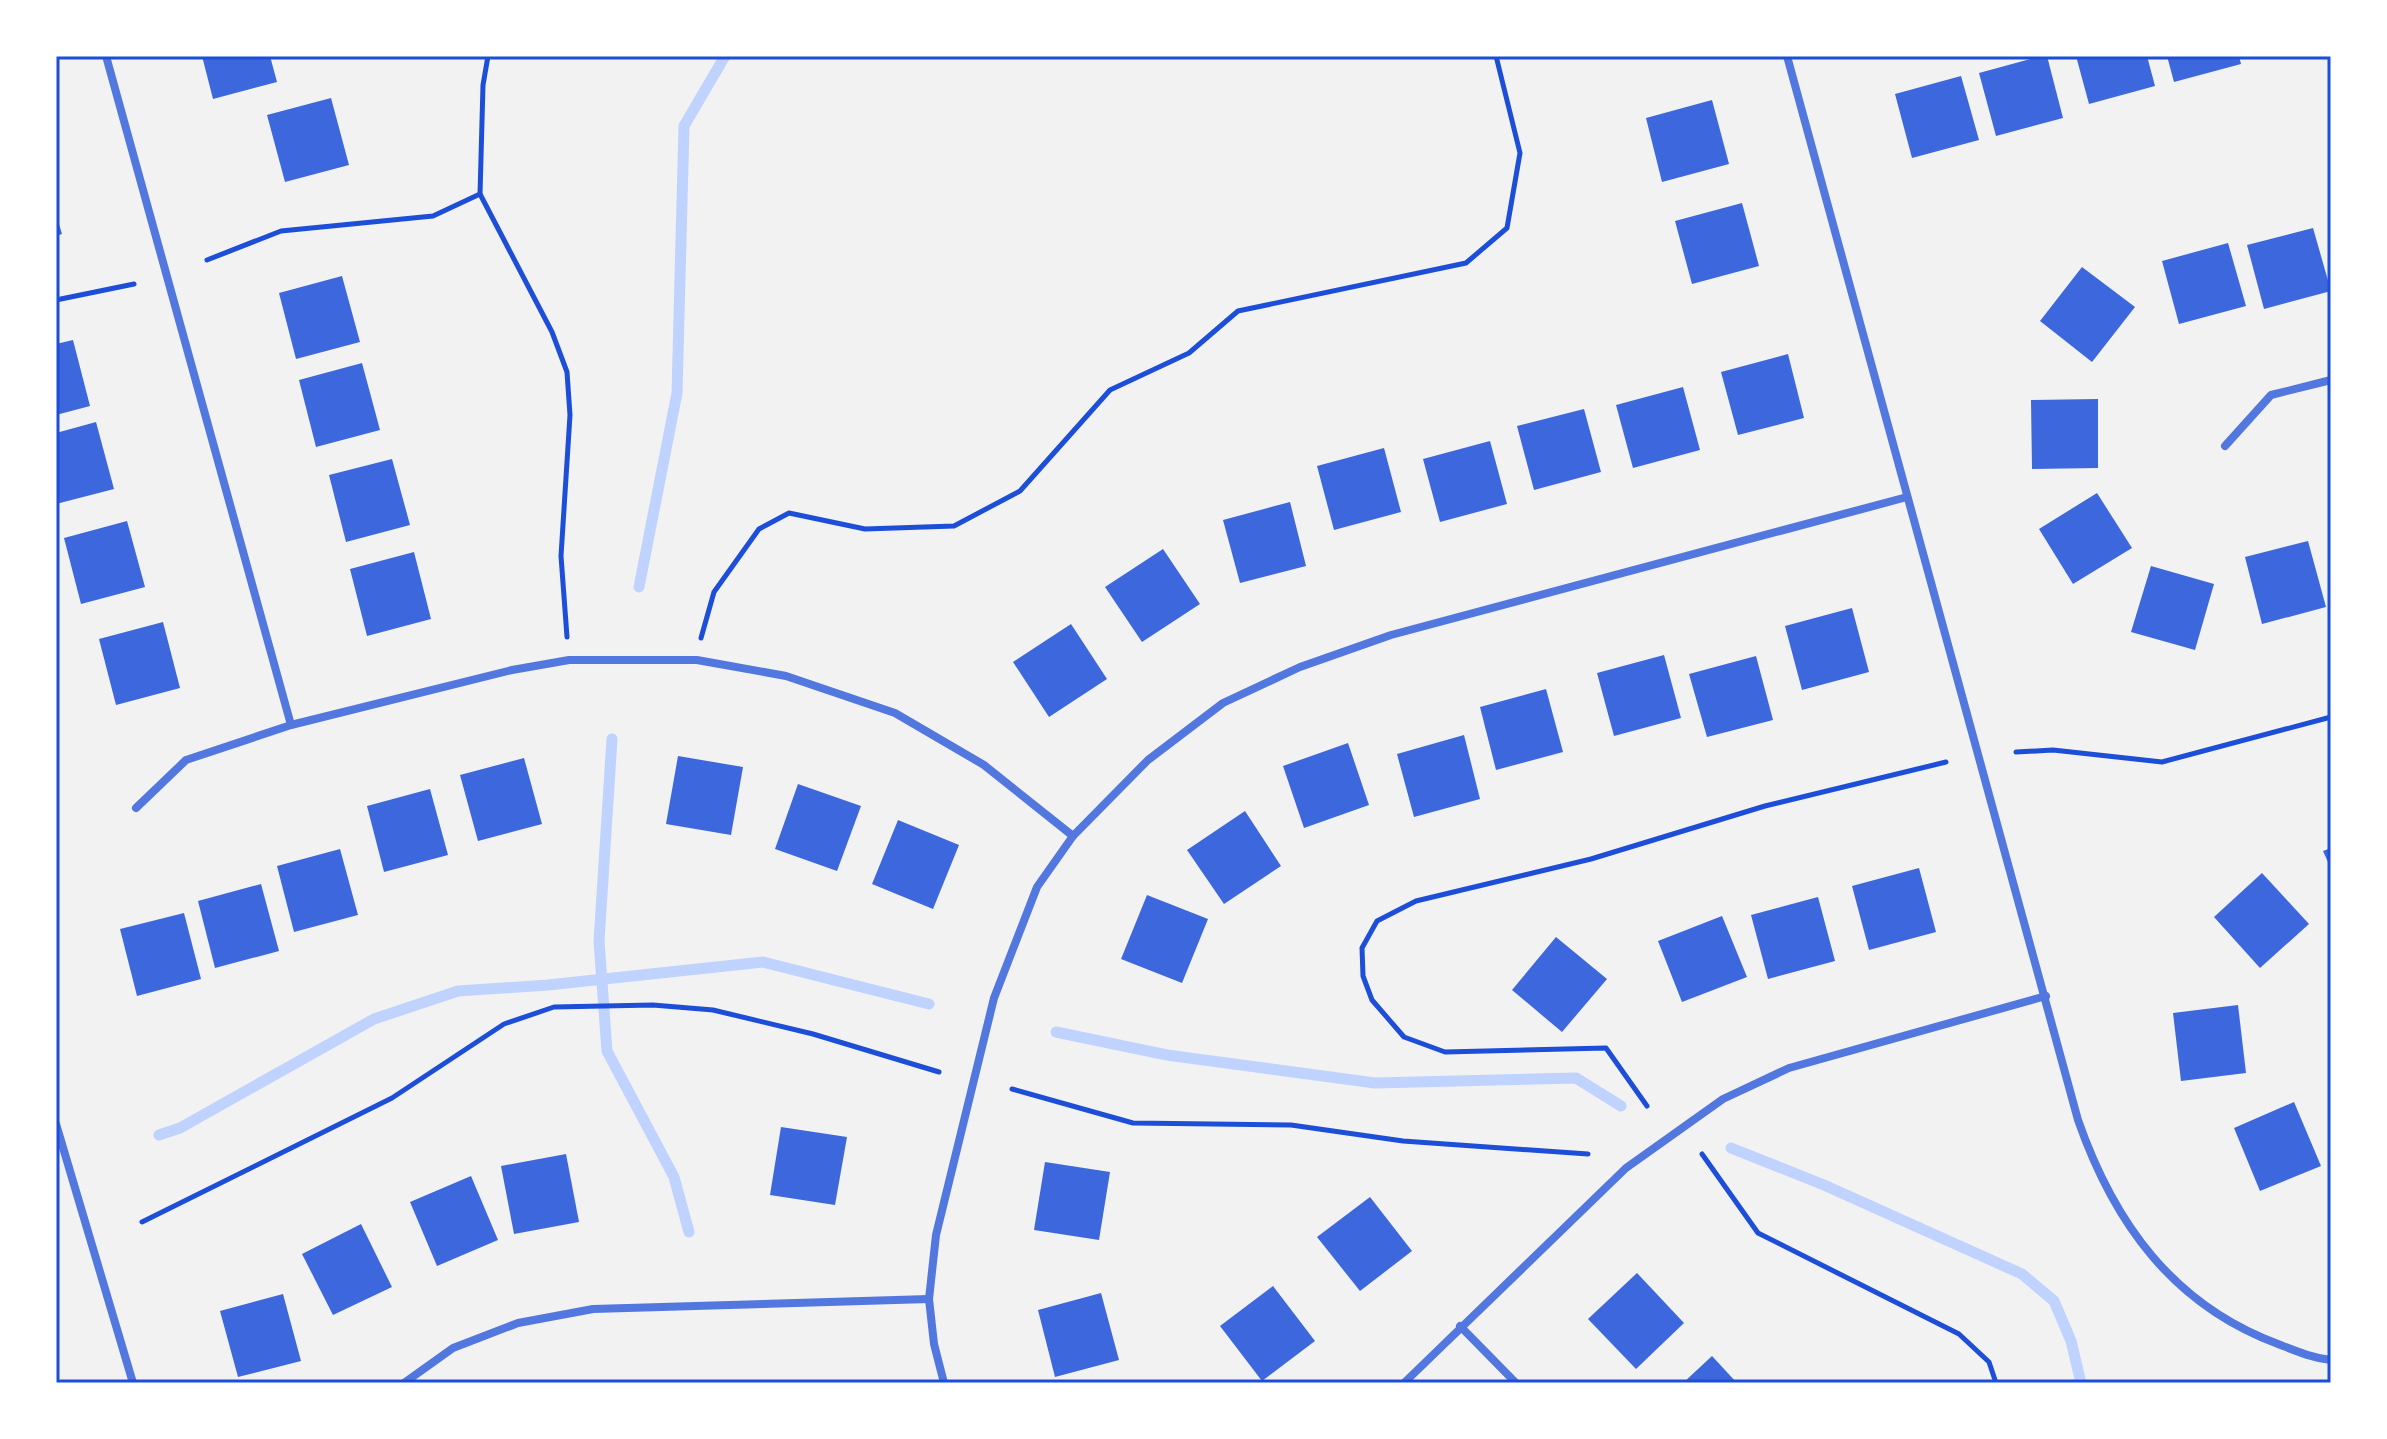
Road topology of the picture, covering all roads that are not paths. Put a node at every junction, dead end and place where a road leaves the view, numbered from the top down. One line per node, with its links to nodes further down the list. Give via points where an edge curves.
1 (106, 56): 6 (street)
2 (1787, 56): 5 (street)
3 (2331, 380): 4 (street, via 2271,395)
4 (2225, 446)
5 (1907, 497): 8 (street, via 1391,635 1300,667 1223,703 1148,760); 9 (street)
6 (291, 725): 7 (street, via 186,760); 8 (street, via 569,660 697,660 786,676 895,713 984,765)
7 (136, 808)
8 (1073, 836): 11 (street, via 1037,887 994,998 936,1235)
9 (2046, 996): 12 (street, via 1789,1068 1723,1099 1626,1168); 13 (street, via 2096,1172 2124,1221 2173,1281 2240,1330)
10 (56, 1124): 14 (street)
11 (929, 1299): 15 (street, via 593,1309 518,1323 466,1343); 16 (street)
12 (1460, 1326): 17 (street); 18 (street)
13 (2331, 1360)
14 (133, 1383)
15 (404, 1383)
16 (944, 1383)
17 (1404, 1383)
18 (1516, 1383)

